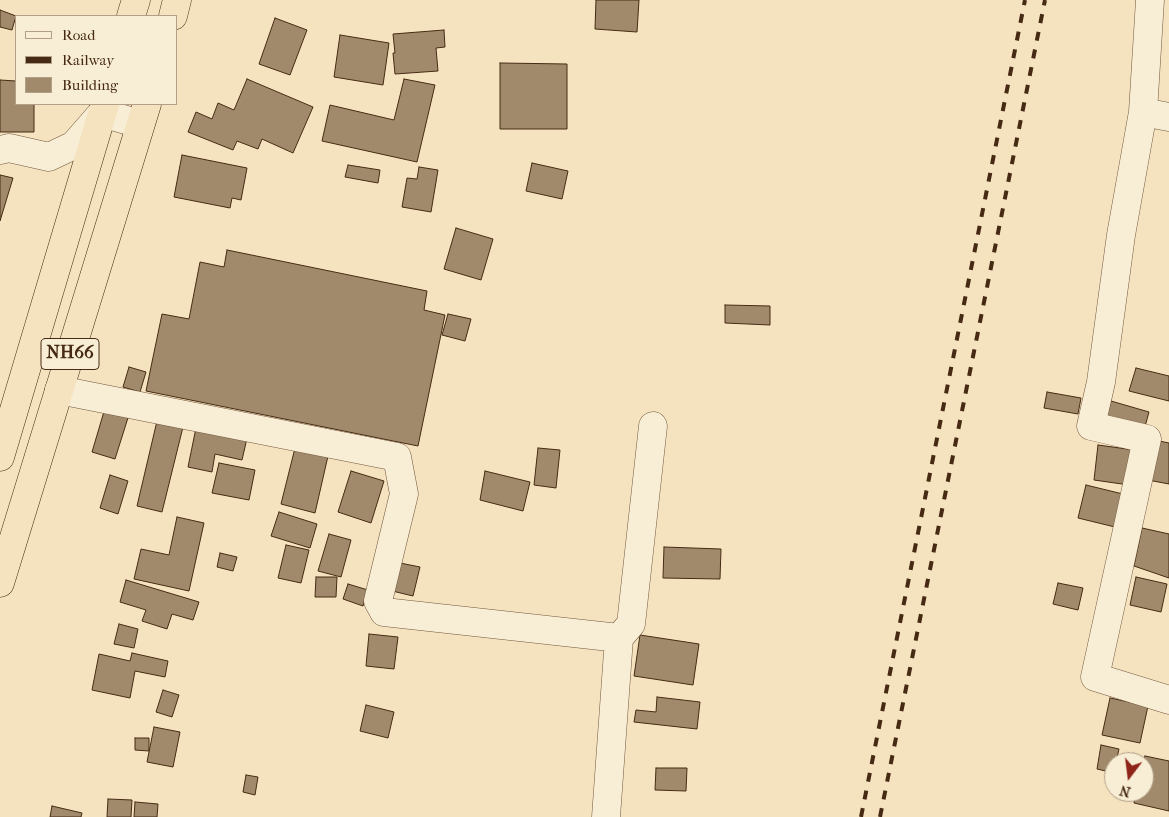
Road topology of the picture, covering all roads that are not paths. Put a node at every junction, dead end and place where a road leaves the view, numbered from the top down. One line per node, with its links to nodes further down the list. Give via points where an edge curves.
1 (136, 0): 4 (highway)
2 (177, 0): 5 (highway)
3 (1150, 0): 8 (street)
4 (131, 15)
5 (173, 15)
6 (104, 108): 7 (street); 9 (street, via 74,145 49,157 9,148); 12 (highway, NH66)
7 (143, 114): 10 (highway, NH66)
8 (1156, 115): 15 (street, via 1121,235 1101,382 1091,426 1147,439 1095,677)
9 (0, 150)
10 (59, 390): 13 (highway, NH66); 14 (street, via 397,457 404,494 378,601 384,612)
11 (653, 426): 14 (street, via 631,624)
12 (0, 457)
13 (0, 583)
14 (619, 638): 16 (street)
15 (1169, 700)
16 (606, 817)

